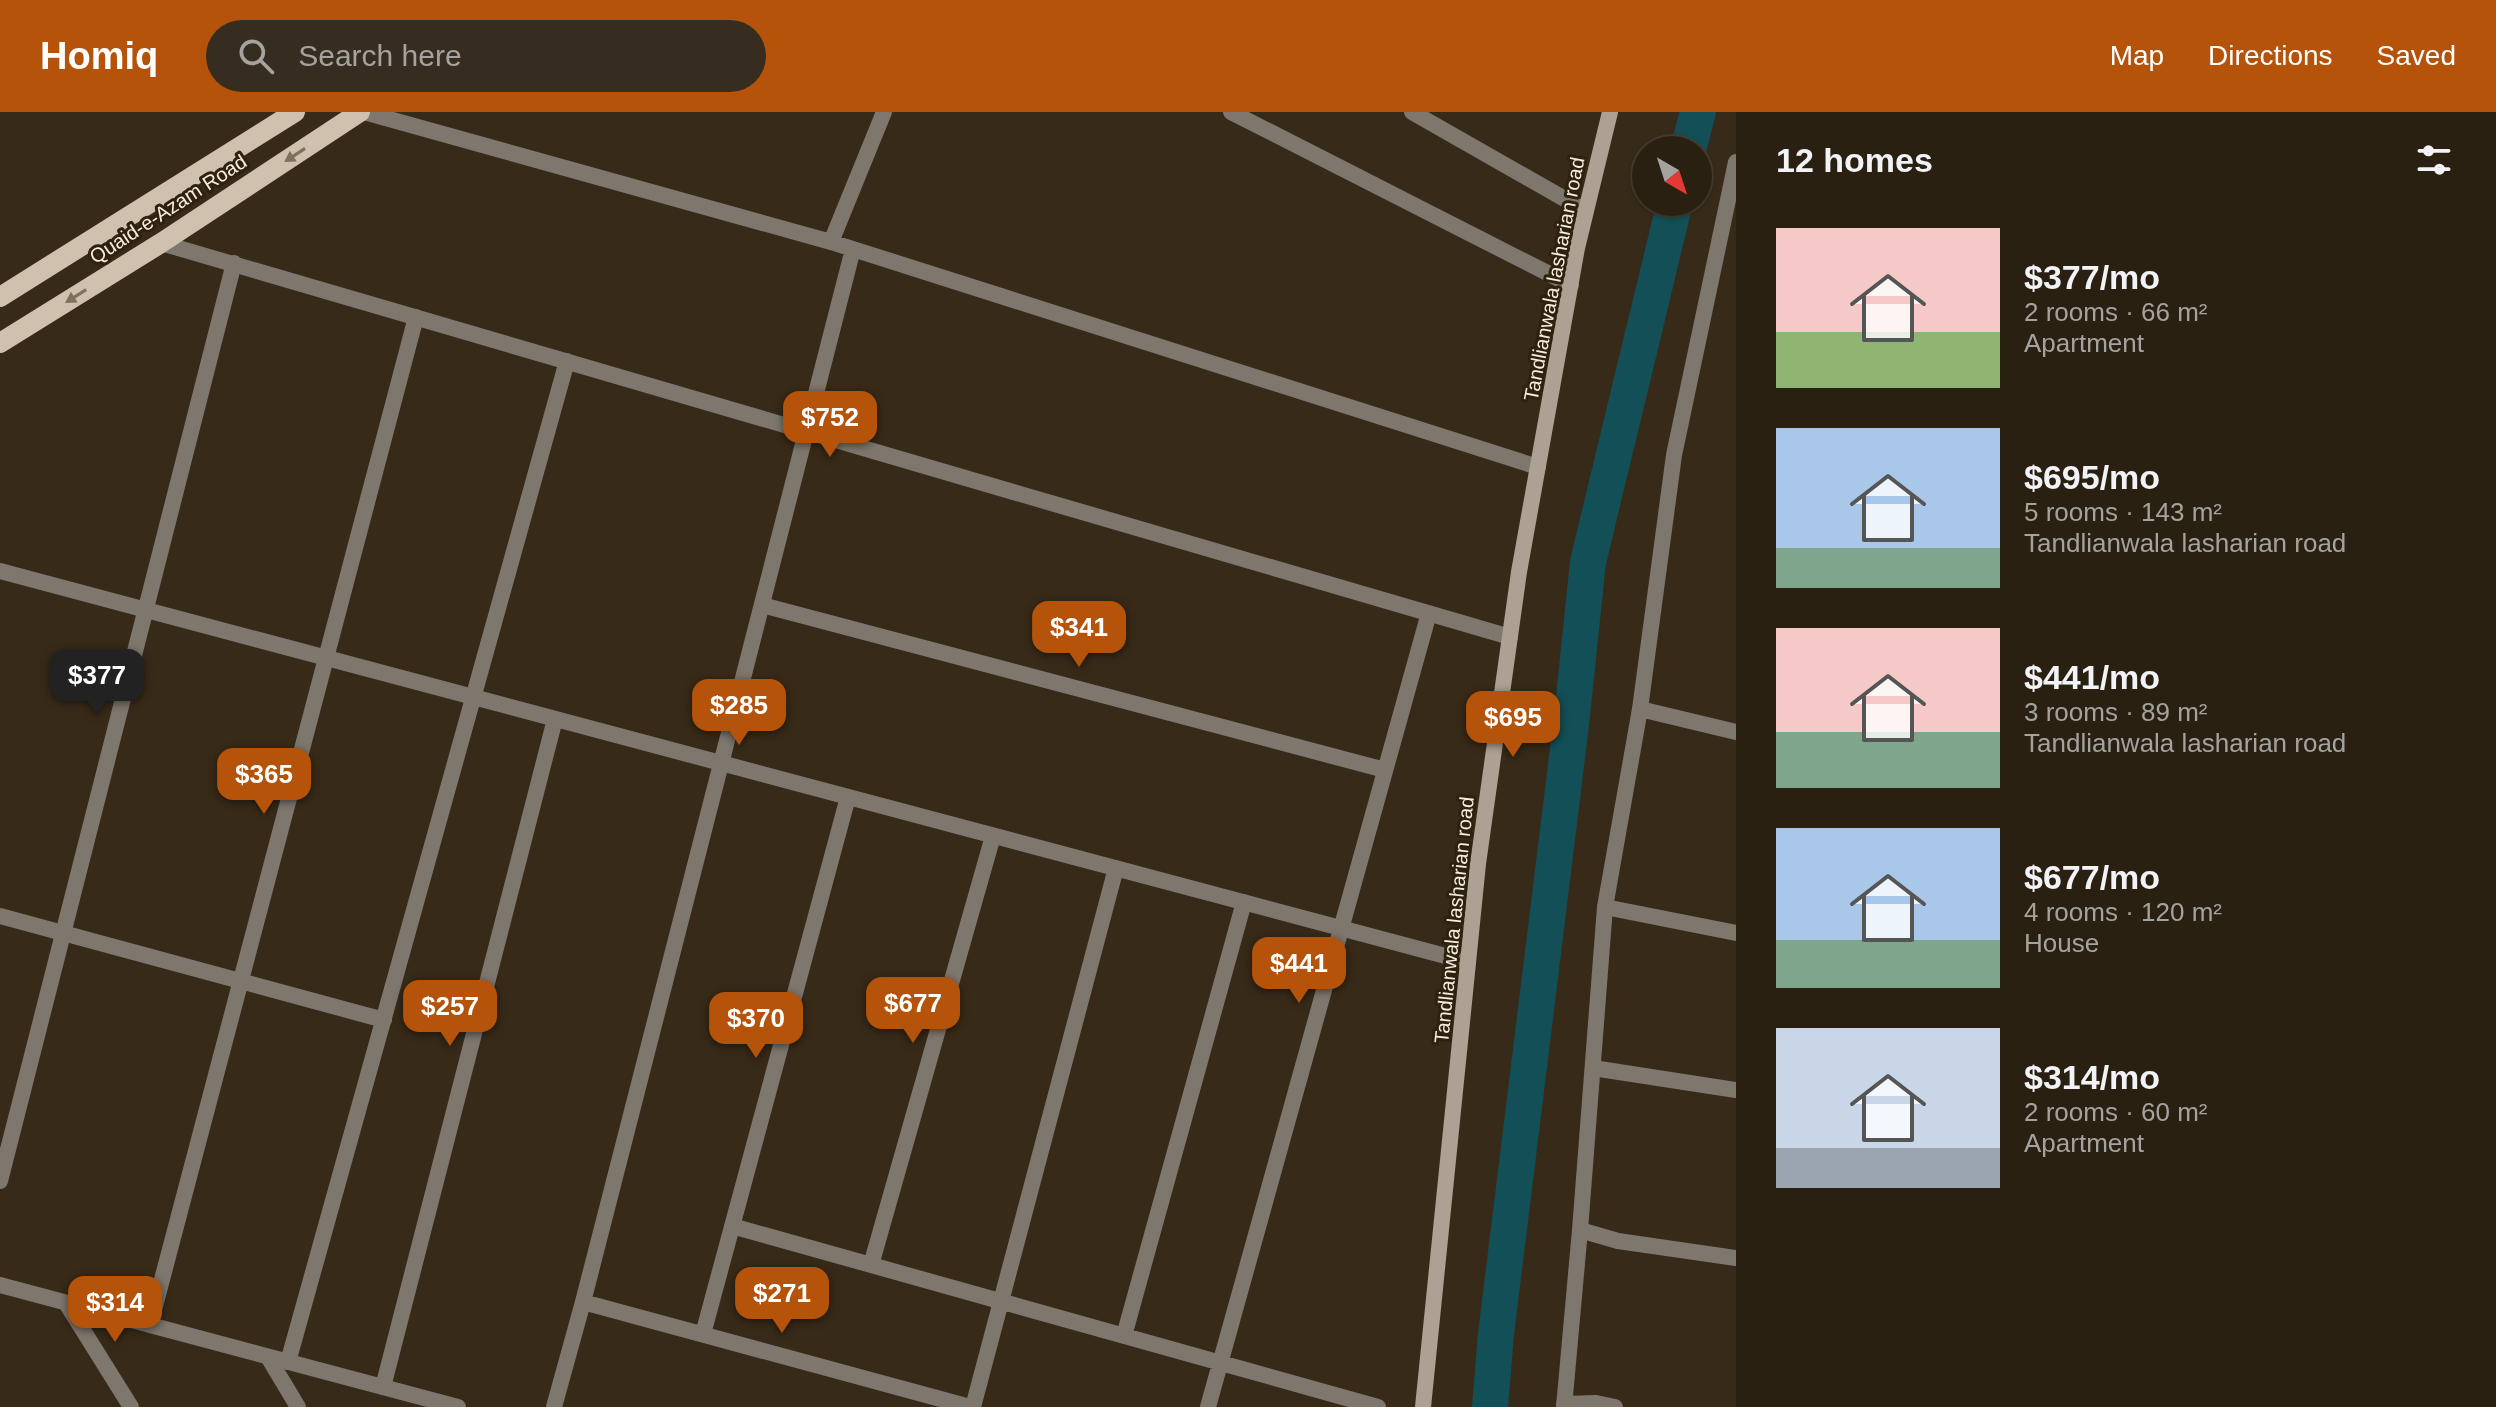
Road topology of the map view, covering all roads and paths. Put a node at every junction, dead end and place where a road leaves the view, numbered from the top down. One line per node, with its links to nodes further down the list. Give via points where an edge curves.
1 (295, 112): 14 (main road, Quaid-e-Azam Road)
2 (362, 112): 9 (street); 10 (main road, Quaid-e-Azam Road, one-way to 10)
3 (884, 112): 9 (street)
4 (1231, 112): 13 (street)
5 (1412, 112): 8 (street)
6 (1610, 112): 8 (main road, Tandlianwala lasharian road)
7 (1736, 162): 27 (street, via 1674,455)
8 (1584, 210): 13 (main road, Tandlianwala lasharian road)
9 (831, 242): 11 (street)
10 (161, 243): 12 (street); 16 (main road, Quaid-e-Azam Road, one-way to 16)
11 (853, 249): 18 (street); 19 (street)
12 (234, 263): 15 (street); 22 (street)
13 (1571, 285): 19 (main road, Tandlianwala lasharian road)
14 (0, 297)
15 (416, 317): 17 (street); 25 (street)
16 (0, 343)
17 (567, 361): 18 (street); 26 (street)
18 (806, 431): 21 (street); 23 (street)
19 (1538, 467): 24 (main road, Tandlianwala lasharian road)
20 (1, 575): 22 (street)
21 (762, 605): 30 (street); 31 (street)
22 (145, 610): 25 (street); 39 (street)
23 (1429, 613): 24 (street); 31 (street)
24 (1510, 637): 41 (main road, Tandlianwala lasharian road)
25 (326, 658): 26 (street); 42 (street)
26 (473, 697): 28 (street); 43 (street)
27 (1640, 709): 29 (street); 36 (street)
28 (555, 719): 30 (street); 61 (street)
29 (1736, 732)
30 (721, 763): 32 (street); 53 (street)
31 (1385, 770): 38 (street)
32 (848, 797): 33 (street); 47 (street)
33 (993, 836): 34 (street); 50 (street)
34 (1116, 868): 35 (street); 52 (street)
35 (1244, 902): 38 (street); 57 (street)
36 (1605, 907): 40 (street); 44 (street)
37 (0, 916): 39 (street)
38 (1341, 928): 41 (street); 60 (street)
39 (63, 933): 42 (street); 46 (street)
40 (1736, 933)
41 (1468, 962): 70 (main road, Tandlianwala lasharian road)
42 (241, 981): 43 (street); 55 (street)
43 (384, 1020): 59 (street)
44 (1593, 1068): 45 (street); 48 (street)
45 (1736, 1090)
46 (0, 1181)
47 (732, 1226): 50 (street); 56 (street)
48 (1580, 1230): 49 (street, via 1618,1241); 62 (street)
49 (1736, 1258)
50 (871, 1265): 52 (street)
51 (0, 1285): 54 (street)
52 (1001, 1301): 57 (street); 67 (street)
53 (583, 1302): 56 (street); 66 (street)
54 (66, 1303): 55 (street); 63 (street)
55 (150, 1325): 58 (street)
56 (703, 1334): 67 (street)
57 (1124, 1336): 60 (street)
58 (268, 1357): 59 (street); 64 (street)
59 (288, 1362): 61 (street)
60 (1220, 1363): 68 (street); 69 (street)
61 (383, 1387): 65 (street)
62 (1564, 1406): 71 (street)
63 (131, 1407)
64 (298, 1407)
65 (458, 1407)
66 (554, 1407)
67 (972, 1407)
68 (1208, 1407)
69 (1378, 1407)
70 (1423, 1407)
71 (1615, 1407)

